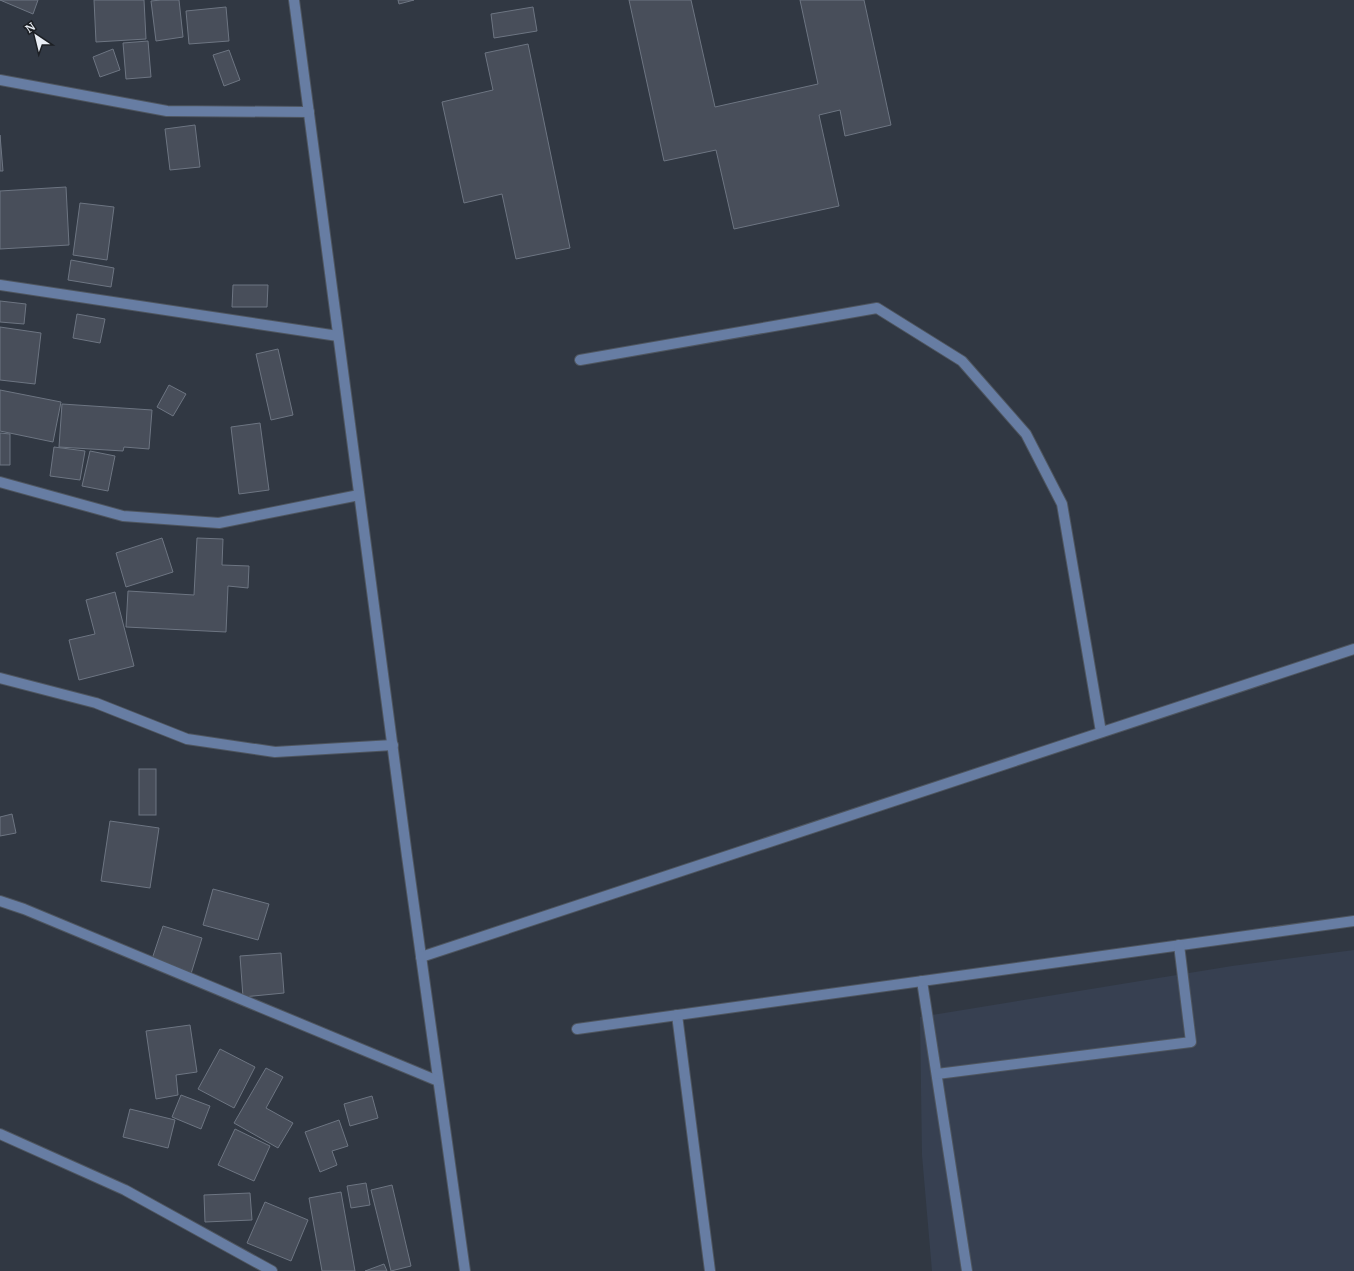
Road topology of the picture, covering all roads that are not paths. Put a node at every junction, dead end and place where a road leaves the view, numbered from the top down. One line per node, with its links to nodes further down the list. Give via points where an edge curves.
1 (294, 0): 3 (street)
2 (0, 80): 3 (street, via 167,111)
3 (309, 112): 5 (street)
4 (0, 284): 5 (street)
5 (338, 336): 8 (street)
6 (580, 360): 11 (street, via 877,308 962,360 1026,434 1062,504)
7 (0, 482): 8 (street, via 123,516 219,523)
8 (359, 495): 12 (street)
9 (1354, 649): 11 (street)
10 (0, 678): 12 (street, via 96,703 187,739 275,752)
11 (1101, 732): 16 (street)
12 (393, 745): 16 (street)
13 (0, 901): 21 (street)
14 (1354, 921): 15 (street)
15 (1179, 945): 17 (street); 20 (street, via 1191,1042)
16 (421, 957): 21 (street)
17 (922, 981): 18 (street); 20 (street)
18 (677, 1015): 19 (street); 25 (street)
19 (577, 1029)
20 (937, 1074): 26 (street)
21 (438, 1081): 24 (street)
22 (0, 1134): 23 (street, via 125,1190)
23 (272, 1271)
24 (465, 1271)
25 (710, 1271)
26 (967, 1271)

